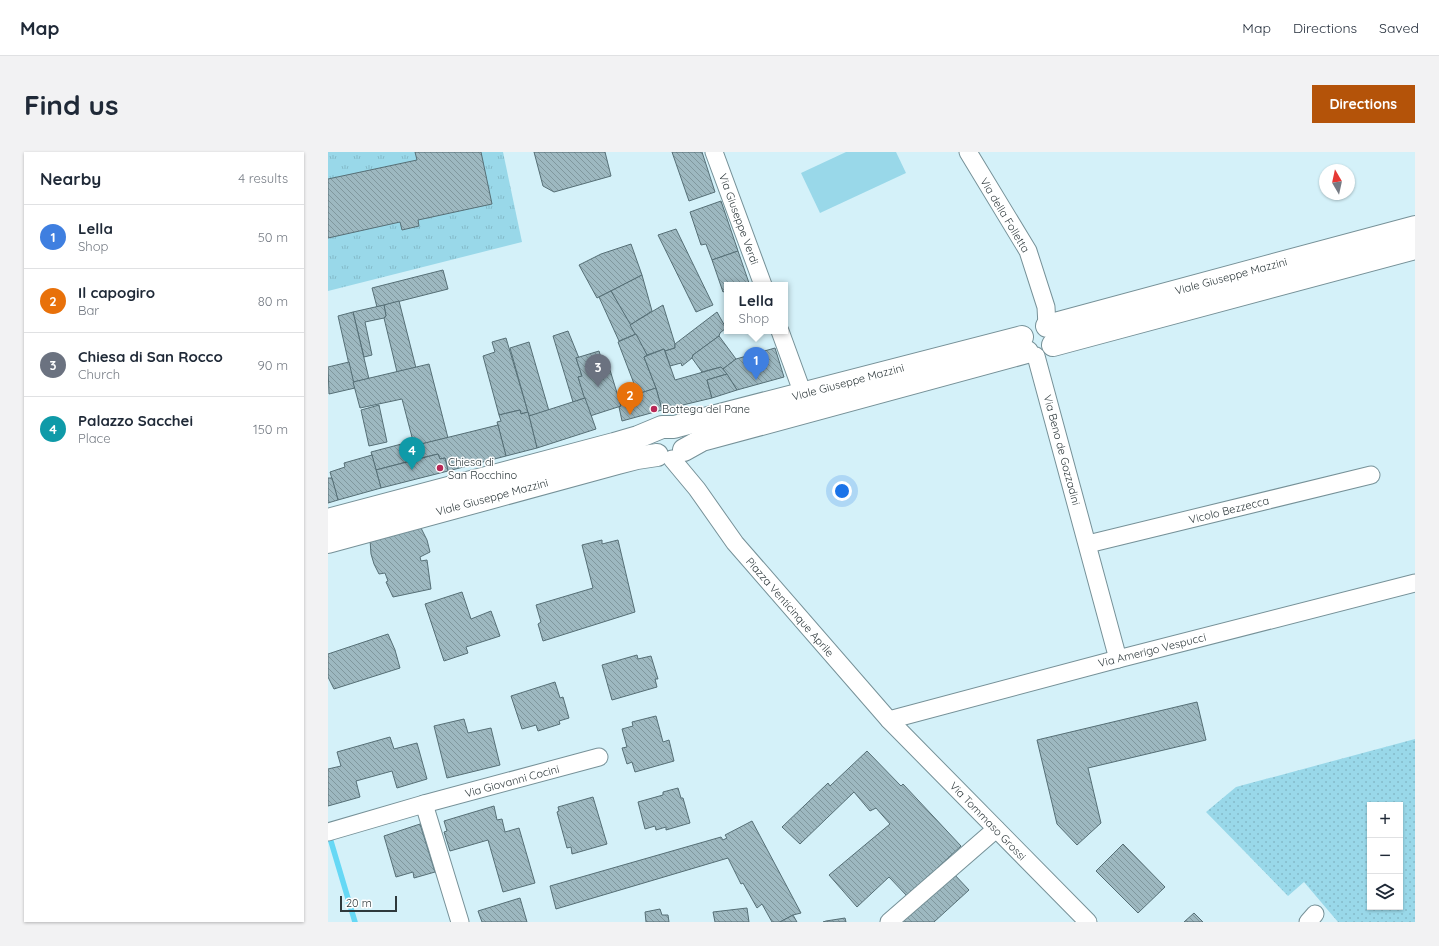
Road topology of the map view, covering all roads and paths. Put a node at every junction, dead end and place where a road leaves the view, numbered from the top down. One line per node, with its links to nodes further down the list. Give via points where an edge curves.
1 (714, 152): 5 (street, Via Giuseppe Verdi)
2 (968, 152): 7 (street, Via della Folletta, via 1028,251 1046,308)
3 (1415, 227): 7 (street, Viale Giuseppe Mazzini)
4 (1415, 248): 7 (street, Viale Giuseppe Mazzini)
5 (762, 282)
6 (781, 334): 8 (street)
7 (1037, 343): 8 (street, Viale Giuseppe Mazzini); 10 (street, Viale Giuseppe Mazzini, via 702,440); 14 (street, Via Beno de Gozzadini)
8 (803, 394): 9 (street, Viale Giuseppe Mazzini)
9 (666, 429): 10 (street, via 683,434 685,439); 10 (street, via 652,440 652,446); 12 (street, Viale Giuseppe Mazzini)
10 (674, 455): 13 (street, Viale Giuseppe Mazzini, via 637,458); 17 (street, Piazza Venticinque Aprile, via 734,543)
11 (1371, 475): 14 (street, Vicolo Bezzecca)
12 (328, 520)
13 (328, 542)
14 (1088, 544): 16 (street, Via Beno de Gozzadini)
15 (1415, 583): 16 (street, Via Amerigo Vespucci)
16 (1118, 659): 17 (street, Via Amerigo Vespucci)
17 (889, 720): 20 (street, Via Tommaso Grossi)
18 (599, 757): 19 (street, Via Giovanni Cocini)
19 (424, 804): 21 (street, Via Giovanni Cocini); 22 (street)
20 (996, 829): 23 (street); 24 (street, Via Tommaso Grossi)
21 (328, 832)
22 (460, 922)
23 (889, 922)
24 (1088, 922)

